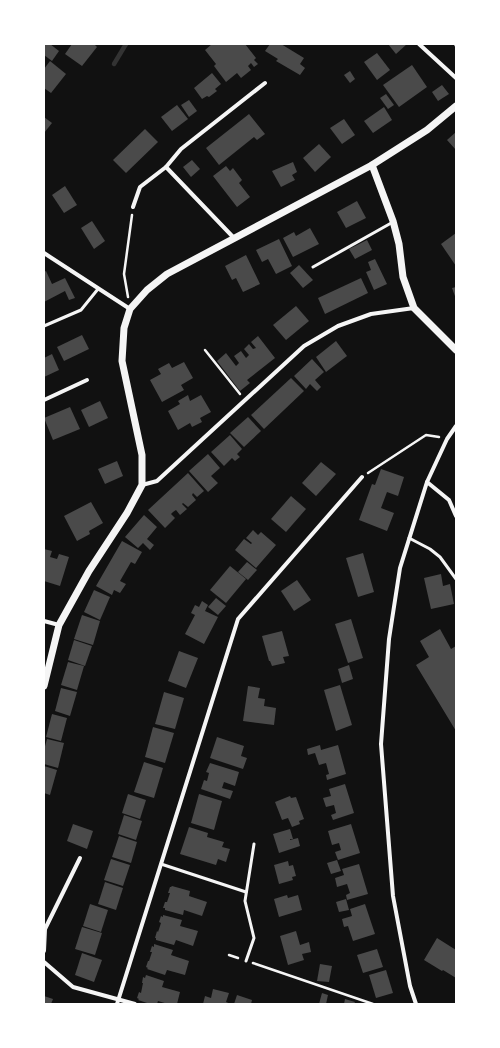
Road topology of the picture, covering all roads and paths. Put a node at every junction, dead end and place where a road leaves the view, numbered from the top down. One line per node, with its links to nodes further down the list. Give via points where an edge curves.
1 (419, 44): 2 (street)
2 (456, 78)
3 (266, 83): 6 (street, via 181,149)
4 (456, 106): 5 (street, via 427,130)
5 (372, 165): 8 (street); 9 (street)
6 (166, 167): 7 (street, via 140,187); 9 (street)
7 (133, 207): 14 (path, via 124,274)
8 (393, 222): 11 (lane); 13 (street, via 403,277)
9 (235, 238): 14 (street, via 166,274)
10 (44, 253): 12 (street)
11 (313, 266)
12 (98, 289): 14 (street); 15 (lane, via 81,310)
13 (414, 308): 17 (street); 20 (street, via 371,314 338,326 304,346)
14 (130, 309): 25 (street, via 124,328 122,361 142,455)
15 (44, 326)
16 (205, 350): 20 (path)
17 (456, 350)
18 (87, 380): 19 (street)
19 (44, 400)
20 (245, 401): 25 (street, via 157,481)
21 (456, 426): 22 (street)
22 (448, 439): 23 (path, via 426,435); 24 (street)
23 (362, 477): 34 (street, via 238,619)
24 (427, 482): 26 (street, via 449,500); 27 (street)
25 (142, 484): 30 (street, via 127,513 88,571)
26 (456, 516)
27 (409, 538): 28 (lane, via 440,557); 44 (street, via 400,568 389,639 381,744 393,896 410,986)
28 (456, 579)
29 (44, 621): 30 (street)
30 (59, 625): 31 (street)
31 (44, 686)
32 (254, 844): 35 (lane)
33 (80, 858): 36 (street, via 45,929)
34 (160, 864): 35 (lane); 40 (street)
35 (246, 892): 38 (lane, via 245,901 254,938)
36 (44, 951)
37 (229, 955): 38 (path)
38 (246, 961): 43 (path)
39 (44, 962): 40 (street, via 73,987)
40 (118, 999): 41 (street); 42 (street)
41 (117, 1004)
42 (135, 1004)
43 (373, 1004)
44 (416, 1004)

